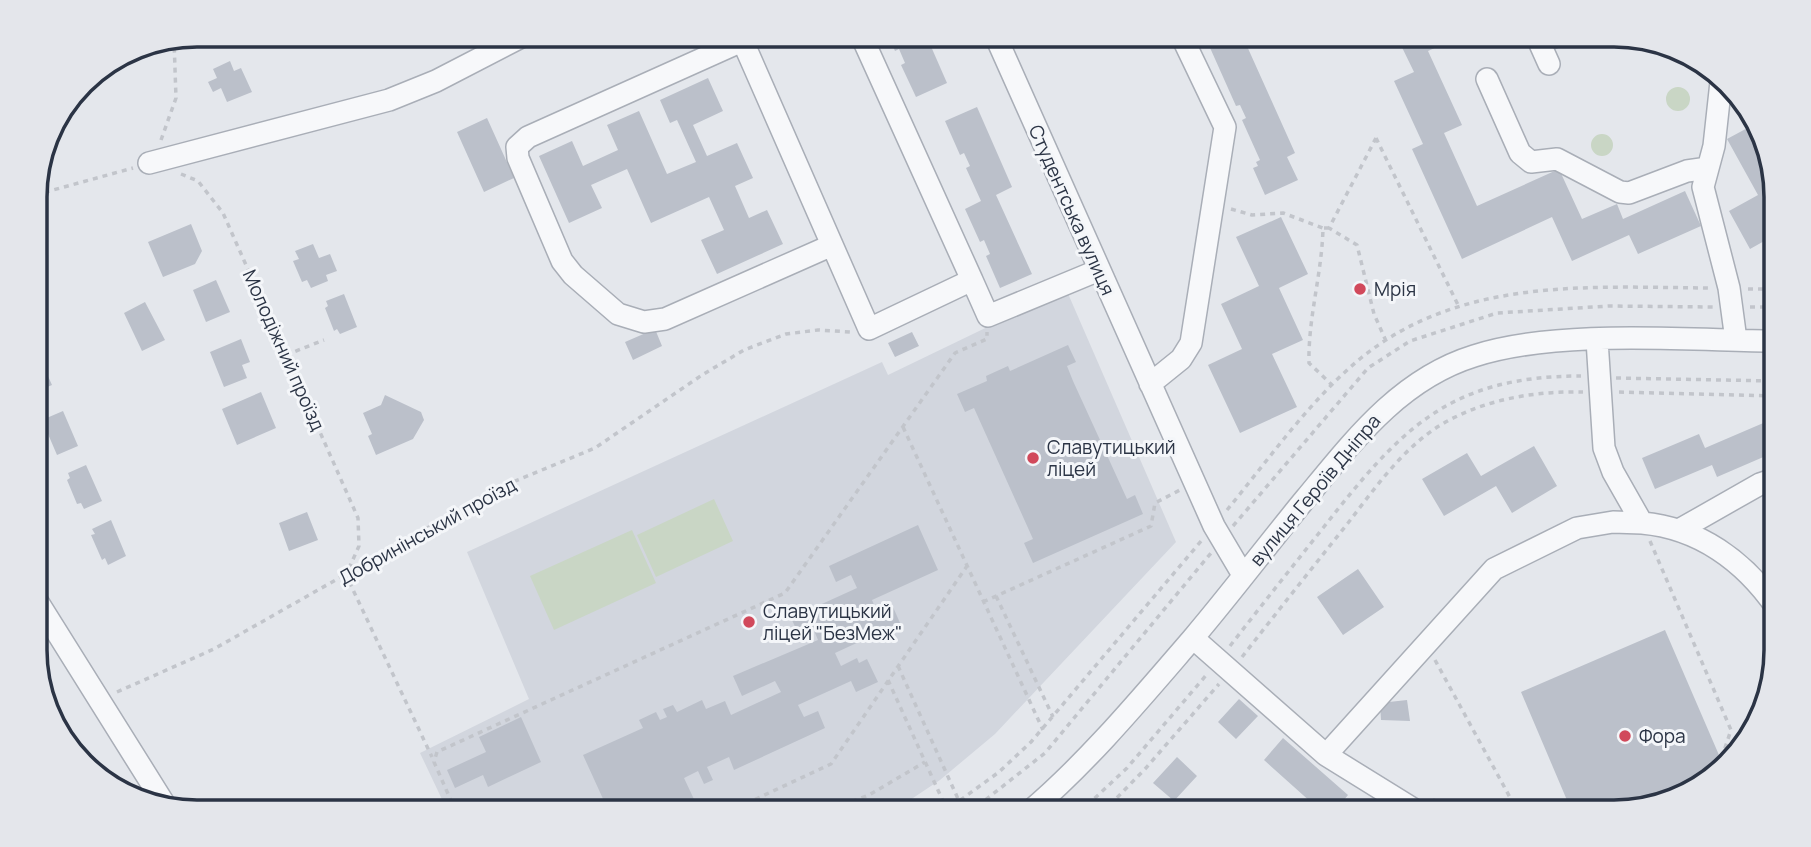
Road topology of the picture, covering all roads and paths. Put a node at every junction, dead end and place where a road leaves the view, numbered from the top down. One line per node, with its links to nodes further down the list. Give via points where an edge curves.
1 (1001, 47): 18 (street, Студентська вулиця)
2 (1187, 47): 15 (street, via 1225,127)
3 (1541, 47): 9 (street)
4 (500, 48): 12 (street, via 389,100)
5 (720, 48): 17 (street, via 528,137 517,147 566,267 618,314 635,321 664,319)
6 (745, 48): 17 (street, via 824,223)
7 (867, 48): 19 (street)
8 (174, 49): 12 (path, via 176,98)
9 (1549, 64)
10 (1487, 79): 13 (street, via 1520,153 1531,162 1557,159 1629,193 1687,170)
11 (1720, 91): 13 (street)
12 (149, 163): 14 (path); 30 (path, Молодіжний проїзд, via 198,180 223,213)
13 (1708, 168): 21 (street, via 1703,193)
14 (48, 191)
15 (1211, 203): 16 (path, via 1252,215 1283,213); 32 (street, via 1189,349)
16 (1326, 228): 20 (path, via 1376,138); 27 (path, via 1357,245 1374,314); 34 (path, via 1308,339 1309,363)
17 (830, 246): 24 (street)
18 (1099, 270): 23 (street); 32 (street, Студентська вулиця)
19 (972, 280): 23 (street); 24 (street)
20 (1459, 307)
21 (1733, 307): 22 (path); 28 (street)
22 (1764, 307)
23 (988, 316): 36 (path, via 987,339 955,353)
24 (869, 329): 43 (path, Добринінський проїзд, via 786,334 744,350 595,448 496,489)
25 (324, 340): 30 (path)
26 (1597, 340): 28 (street, вулиця Героїв Дніпра); 33 (street); 44 (street, вулиця Героїв Дніпра, via 1538,343 1490,352 1422,380 1377,416)
27 (1386, 341)
28 (1736, 341): 29 (street, вулиця Героїв Дніпра)
29 (1764, 341)
30 (286, 355): 43 (path, Молодіжний проїзд, via 358,518 359,546)
31 (1764, 381): 33 (path)
32 (1150, 384): 37 (street, Студентська вулиця)
33 (1599, 384): 35 (path); 39 (street, via 1608,460); 52 (path, via 1516,397 1452,419 1427,435 1405,454); 52 (path, via 1544,376 1502,383 1455,400 1421,420 1348,495)
34 (1332, 386)
35 (1764, 395)
36 (903, 427): 42 (path); 59 (path, via 785,593 437,752)
37 (1194, 483): 41 (street, Студентська вулиця); 46 (path, via 1155,503 1151,526)
38 (1764, 483): 40 (street)
39 (1642, 523): 40 (street); 50 (street, via 1590,525 1505,562 1485,576); 57 (path, via 1731,730)
40 (1679, 530): 45 (street, via 1734,560)
41 (1222, 540): 44 (street, Студентська вулиця); 64 (path, via 1045,753)
42 (967, 566): 47 (path); 51 (path)
43 (346, 575): 54 (path, Добринінський проїзд, via 205,654); 59 (path)
44 (1243, 575): 49 (street, вулиця Героїв Дніпра)
45 (1764, 591)
46 (996, 596): 47 (path); 55 (path)
47 (983, 602): 56 (path)
48 (47, 617): 54 (street)
49 (1193, 638): 52 (street); 65 (street, вулиця Героїв Дніпра)
50 (1426, 644): 58 (street); 69 (path)
51 (898, 666): 53 (path); 63 (path)
52 (1223, 667): 58 (street); 66 (path); 67 (path, via 1145,769)
53 (888, 680): 60 (path); 71 (path, via 831,764)
54 (100, 702): 61 (street)
55 (1053, 717)
56 (1042, 730)
57 (1724, 751)
58 (1326, 755): 68 (street)
59 (433, 758): 70 (path)
60 (925, 762): 62 (path); 72 (path)
61 (158, 794)
62 (942, 799)
63 (958, 799)
64 (986, 799)
65 (1043, 799)
66 (1093, 799)
67 (1115, 799)
68 (1398, 799)
69 (1511, 799)
70 (451, 800)
71 (755, 800)
72 (857, 800)

